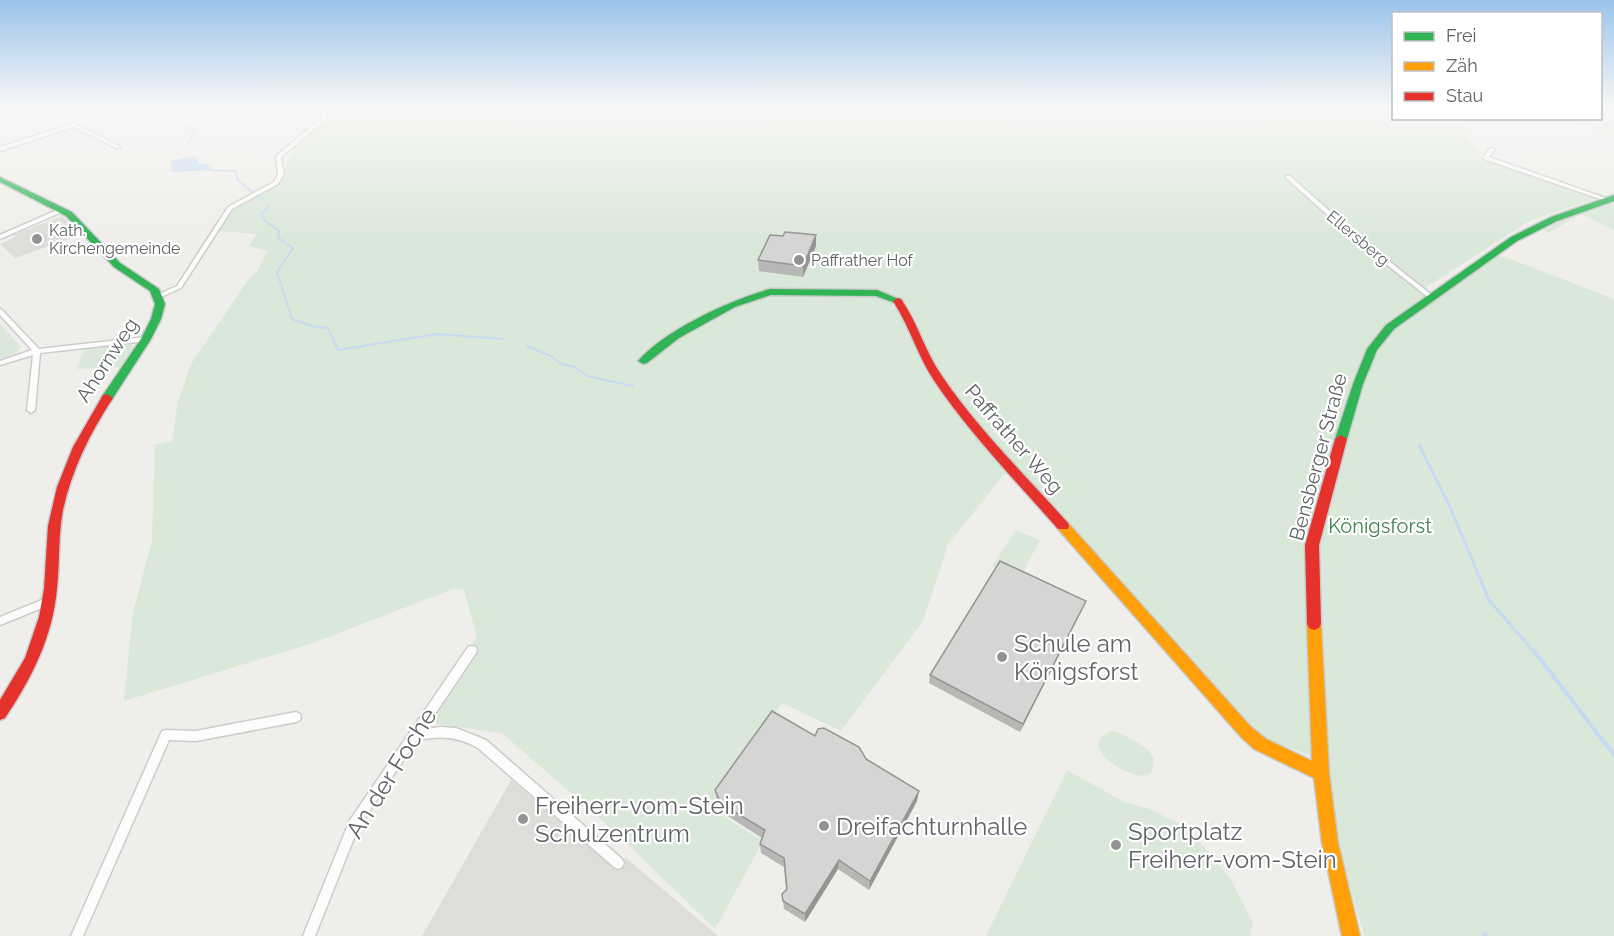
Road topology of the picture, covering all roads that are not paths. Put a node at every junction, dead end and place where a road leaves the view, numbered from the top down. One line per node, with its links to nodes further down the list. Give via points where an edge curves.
1 (288, 150): 8 (street, via 279,157 281,174 276,183 230,208 179,287)
2 (1491, 150): 5 (street, via 1486,158)
3 (1288, 177): 9 (street, Ellersberg)
4 (3, 183): 6 (street)
5 (1611, 199): 9 (street, Bensberger Straße, via 1540,225 1514,239)
6 (62, 210): 7 (street); 8 (street, via 76,220 100,249)
7 (0, 237)
8 (159, 296): 11 (street, Ahornweg, via 156,319)
9 (1431, 297): 22 (street, Bensberger Straße, via 1390,327 1369,355 1321,506 1311,569)
10 (0, 311): 12 (street)
11 (146, 339): 12 (street); 16 (street, Ahornweg, via 94,417 71,463 58,503)
12 (37, 351): 14 (street); 15 (street)
13 (643, 361): 22 (street, Paffrather Weg, via 675,336 732,305 770,292 877,293 898,301 910,317 936,377 968,418 1246,732 1260,744)
14 (0, 363)
15 (31, 410)
16 (49, 602): 17 (street); 19 (street, Ahornweg, via 43,632 24,678)
17 (0, 621)
18 (472, 650): 21 (street, An der Foche)
19 (0, 713)
20 (296, 717): 24 (street, via 196,736 166,735)
21 (414, 736): 23 (street, via 442,731 463,734 482,744); 25 (street, An der Foche, via 354,824)
22 (1321, 773): 26 (street, Bensberger Straße, via 1330,843)
23 (618, 863)
24 (77, 936)
25 (309, 936)
26 (1351, 936)

